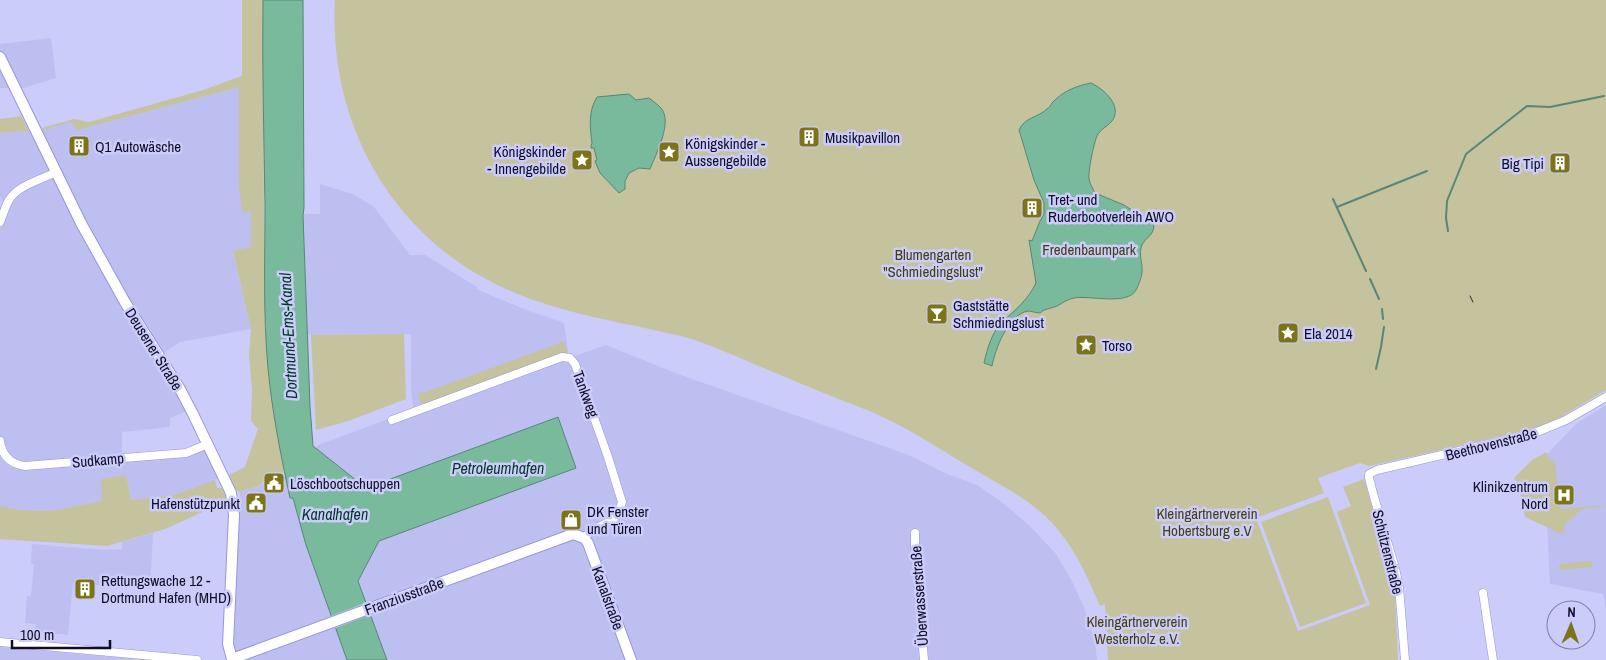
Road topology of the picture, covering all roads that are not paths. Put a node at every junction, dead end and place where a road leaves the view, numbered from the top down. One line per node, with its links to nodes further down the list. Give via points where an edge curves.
1 (0, 57): 2 (main road, Deusener Straße)
2 (56, 172): 3 (street, via 18,191 9,201); 7 (main road, Deusener Straße, via 111,279 180,389)
3 (0, 222)
4 (1606, 397): 8 (street, Beethovenstraße, via 1566,420 1532,434)
5 (392, 420): 10 (street, Tankweg, via 562,358 570,358 575,364 622,502 613,520 592,530)
6 (0, 441): 7 (street, Sudkamp, via 6,457 15,465 25,466 186,453)
7 (208, 444): 13 (main road, Deusener Straße, via 233,503)
8 (1369, 474): 17 (street, Schützenstraße, via 1399,588)
9 (915, 533): 16 (street, Überwasserstraße)
10 (584, 538): 13 (main road, Franziusstraße, via 573,534); 15 (main road, Kanalstraße)
11 (1483, 593): 18 (street)
12 (0, 642): 14 (street)
13 (228, 659)
14 (197, 660)
15 (631, 660)
16 (924, 660)
17 (1405, 660)
18 (1493, 660)

